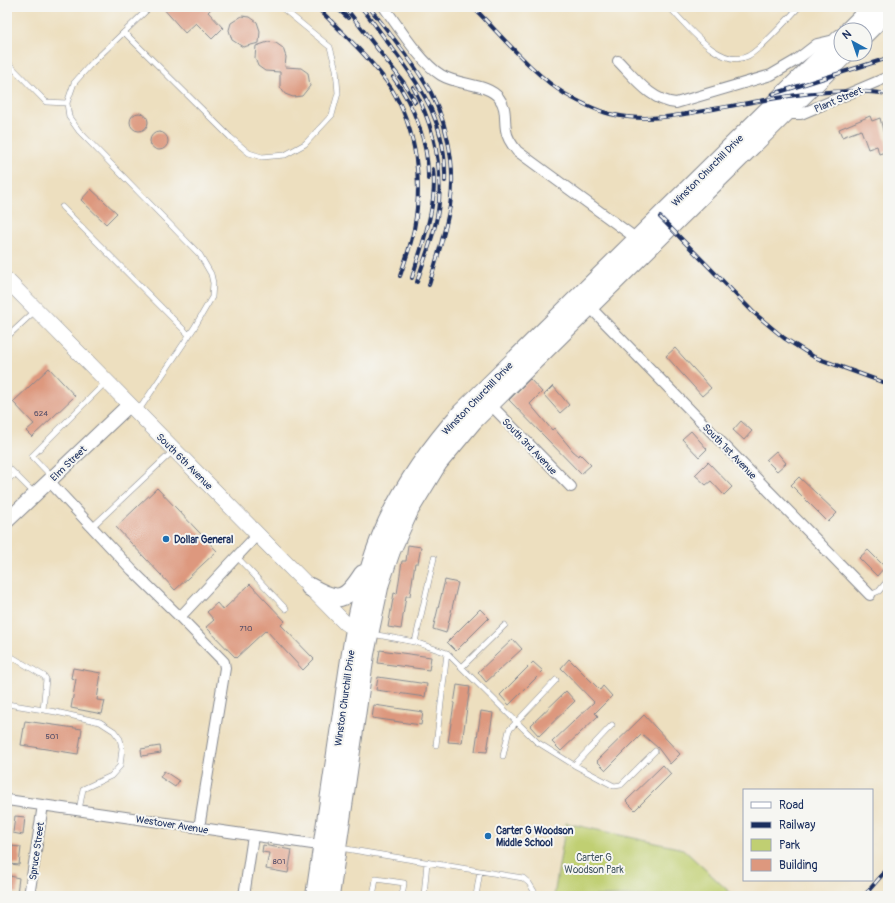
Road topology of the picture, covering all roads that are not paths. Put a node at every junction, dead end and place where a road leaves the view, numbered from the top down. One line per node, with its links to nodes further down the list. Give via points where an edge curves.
1 (150, 7): 10 (lane)
2 (281, 7): 10 (lane, via 330,47 336,69 338,93 332,115 305,144 285,155 262,157 249,153)
3 (384, 7): 19 (street, via 427,63 440,74 461,84 493,91 500,98 504,106 508,137 517,152)
4 (669, 7): 5 (lane, via 715,52 732,59 739,59 752,53)
5 (799, 7)
6 (872, 7): 8 (highway)
7 (888, 11): 9 (highway)
8 (857, 22)
9 (873, 26)
10 (124, 32): 16 (lane, via 74,83)
11 (833, 42): 13 (street, via 817,44 771,75 676,103 653,95)
12 (833, 52): 17 (highway, Winston Churchill Drive)
13 (618, 61)
14 (7, 62): 16 (lane, via 46,102)
15 (888, 77): 17 (street, Plant Street, via 801,114 792,114)
16 (67, 103): 23 (lane, via 69,117 79,131 200,255 207,266 213,283 212,297)
17 (783, 105): 19 (highway, Winston Churchill Drive); 21 (highway, Winston Churchill Drive)
18 (62, 207): 23 (lane)
19 (637, 239): 21 (highway, Winston Churchill Drive)
20 (7, 280): 22 (main road, South 6th Avenue)
21 (584, 301): 26 (highway, Winston Churchill Drive); 43 (street, South 1st Avenue)
22 (36, 310): 24 (lane); 25 (main road, South 6th Avenue)
23 (189, 335): 27 (lane)
24 (7, 337)
25 (107, 382): 27 (main road, South 6th Avenue); 31 (lane, via 32,456)
26 (485, 399): 33 (street, South 3rd Avenue); 40 (highway, Winston Churchill Drive, via 442,434 394,508); 47 (highway, Winston Churchill Drive, via 473,421 438,463 410,509 390,551)
27 (133, 409): 28 (main road, South 6th Avenue); 31 (street, Elm Street)
28 (174, 450): 36 (lane); 37 (main road, South 6th Avenue)
29 (7, 466): 30 (lane)
30 (14, 474): 32 (lane); 34 (lane)
31 (51, 479): 34 (street, Elm Street); 36 (street)
32 (7, 480)
33 (571, 487)
34 (35, 494): 35 (street, Elm Street)
35 (7, 521)
36 (92, 527): 45 (street)
37 (257, 535): 38 (street); 42 (main road, South 6th Avenue)
38 (237, 557): 44 (lane); 45 (street)
39 (434, 558): 48 (lane)
40 (371, 562): 42 (highway, via 346,596 334,598); 47 (highway, Winston Churchill Drive)
41 (888, 580): 43 (lane, via 878,591)
42 (310, 587): 47 (main road, South 6th Avenue, via 345,623)
43 (870, 595)
44 (286, 609)
45 (180, 617): 64 (street, via 222,658 224,668)
46 (505, 625): 51 (lane)
47 (362, 631): 48 (lane); 66 (highway, Winston Churchill Drive)
48 (415, 642): 50 (lane)
49 (7, 654): 54 (lane, via 46,679)
50 (447, 654): 51 (lane); 57 (lane)
51 (462, 667): 55 (lane)
52 (556, 680): 55 (lane)
53 (7, 704): 54 (lane)
54 (43, 710): 63 (lane, via 100,722 114,731 120,739 120,766 110,776 82,789)
55 (515, 722): 59 (lane, via 506,737); 60 (lane, via 537,742)
56 (612, 725): 60 (lane)
57 (436, 746)
58 (655, 751): 60 (lane, via 617,786)
59 (503, 756)
60 (574, 765)
61 (7, 800): 62 (street, Westover Avenue)
62 (43, 805): 63 (street, Westover Avenue); 69 (street, Spruce Street)
63 (79, 810): 64 (street, Westover Avenue)
64 (199, 828): 65 (street, Westover Avenue)
65 (253, 836): 66 (street, Westover Avenue); 70 (street)
66 (330, 847): 67 (lane); 71 (highway, Winston Churchill Drive); 72 (highway, Winston Churchill Drive)
67 (427, 862): 68 (lane); 75 (lane)
68 (480, 871): 76 (lane); 77 (lane, via 523,878)
69 (29, 896)
70 (244, 896)
71 (315, 896)
72 (330, 896)
73 (373, 896): 74 (lane, via 376,878 404,883)
74 (402, 896)
75 (424, 896)
76 (476, 896)
77 (537, 896)

